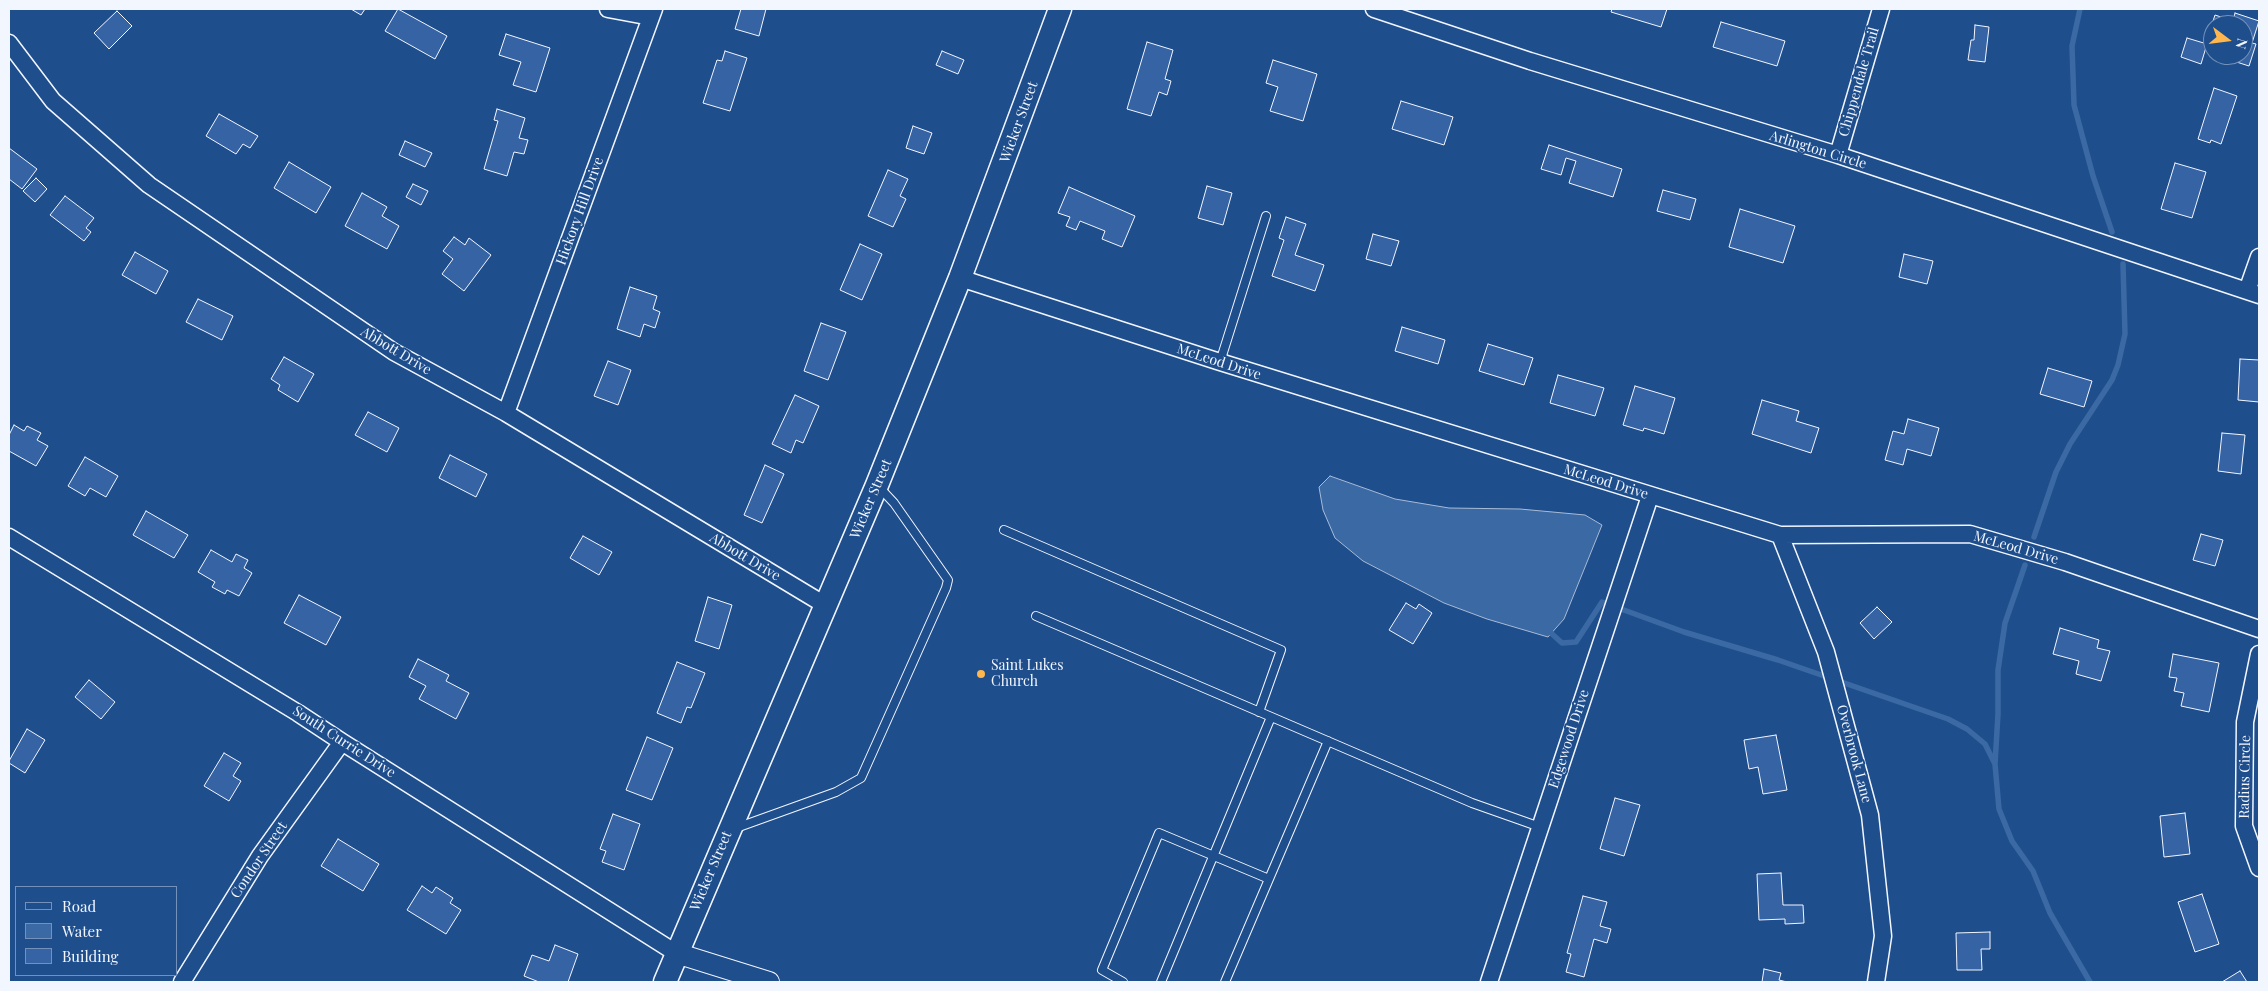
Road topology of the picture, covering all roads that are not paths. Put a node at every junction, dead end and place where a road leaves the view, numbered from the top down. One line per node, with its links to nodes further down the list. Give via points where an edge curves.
1 (608, 9): 5 (street)
2 (1060, 9): 10 (main road, Wicker Street)
3 (1374, 9): 7 (street, Arlington Circle, via 1530,61)
4 (1881, 9): 7 (street, Chippendale Trail)
5 (652, 13): 13 (street, Hickory Hill Drive)
6 (9, 43): 13 (street, Abbott Drive, via 53,100 149,185 394,352)
7 (1838, 155): 11 (street, Arlington Circle)
8 (1266, 216): 12 (lane)
9 (2259, 257): 11 (street)
10 (960, 278): 12 (street, McLeod Drive); 14 (main road, Wicker Street)
11 (2253, 293)
12 (1220, 362): 15 (street, McLeod Drive)
13 (506, 413): 19 (street, Abbott Drive)
14 (877, 486): 19 (main road, Wicker Street); 28 (lane, via 894,503 948,580 946,588 861,778 836,792)
15 (1650, 496): 17 (street, McLeod Drive); 27 (street, Edgewood Drive)
16 (1004, 530): 23 (lane, via 1281,650)
17 (1780, 535): 21 (street, McLeod Drive, via 1970,534 2065,562); 40 (street, Overbrook Lane, via 1826,652 1870,815 1883,936)
18 (9, 537): 26 (street, South Currie Drive)
19 (825, 605): 28 (main road, Wicker Street)
20 (1036, 616): 23 (lane)
21 (2259, 629)
22 (2259, 654): 30 (street, Radius Circle, via 2245,722 2244,817 2244,826)
23 (1259, 712): 24 (lane)
24 (1271, 716): 25 (lane); 29 (lane)
25 (1328, 741): 27 (lane, via 1472,803); 31 (lane)
26 (342, 742): 32 (street, South Currie Drive); 33 (street, Condor Street, via 260,856)
27 (1540, 827): 39 (street, Edgewood Drive)
28 (729, 830): 32 (main road, Wicker Street)
29 (1214, 855): 31 (lane); 36 (lane, via 1159,833 1102,970); 37 (lane)
30 (2259, 868)
31 (1269, 879): 38 (lane)
32 (676, 953): 34 (main road, Wicker Street); 35 (street)
33 (182, 982)
34 (664, 982)
35 (769, 982)
36 (1122, 982)
37 (1161, 982)
38 (1225, 982)
39 (1489, 982)
40 (1876, 982)

